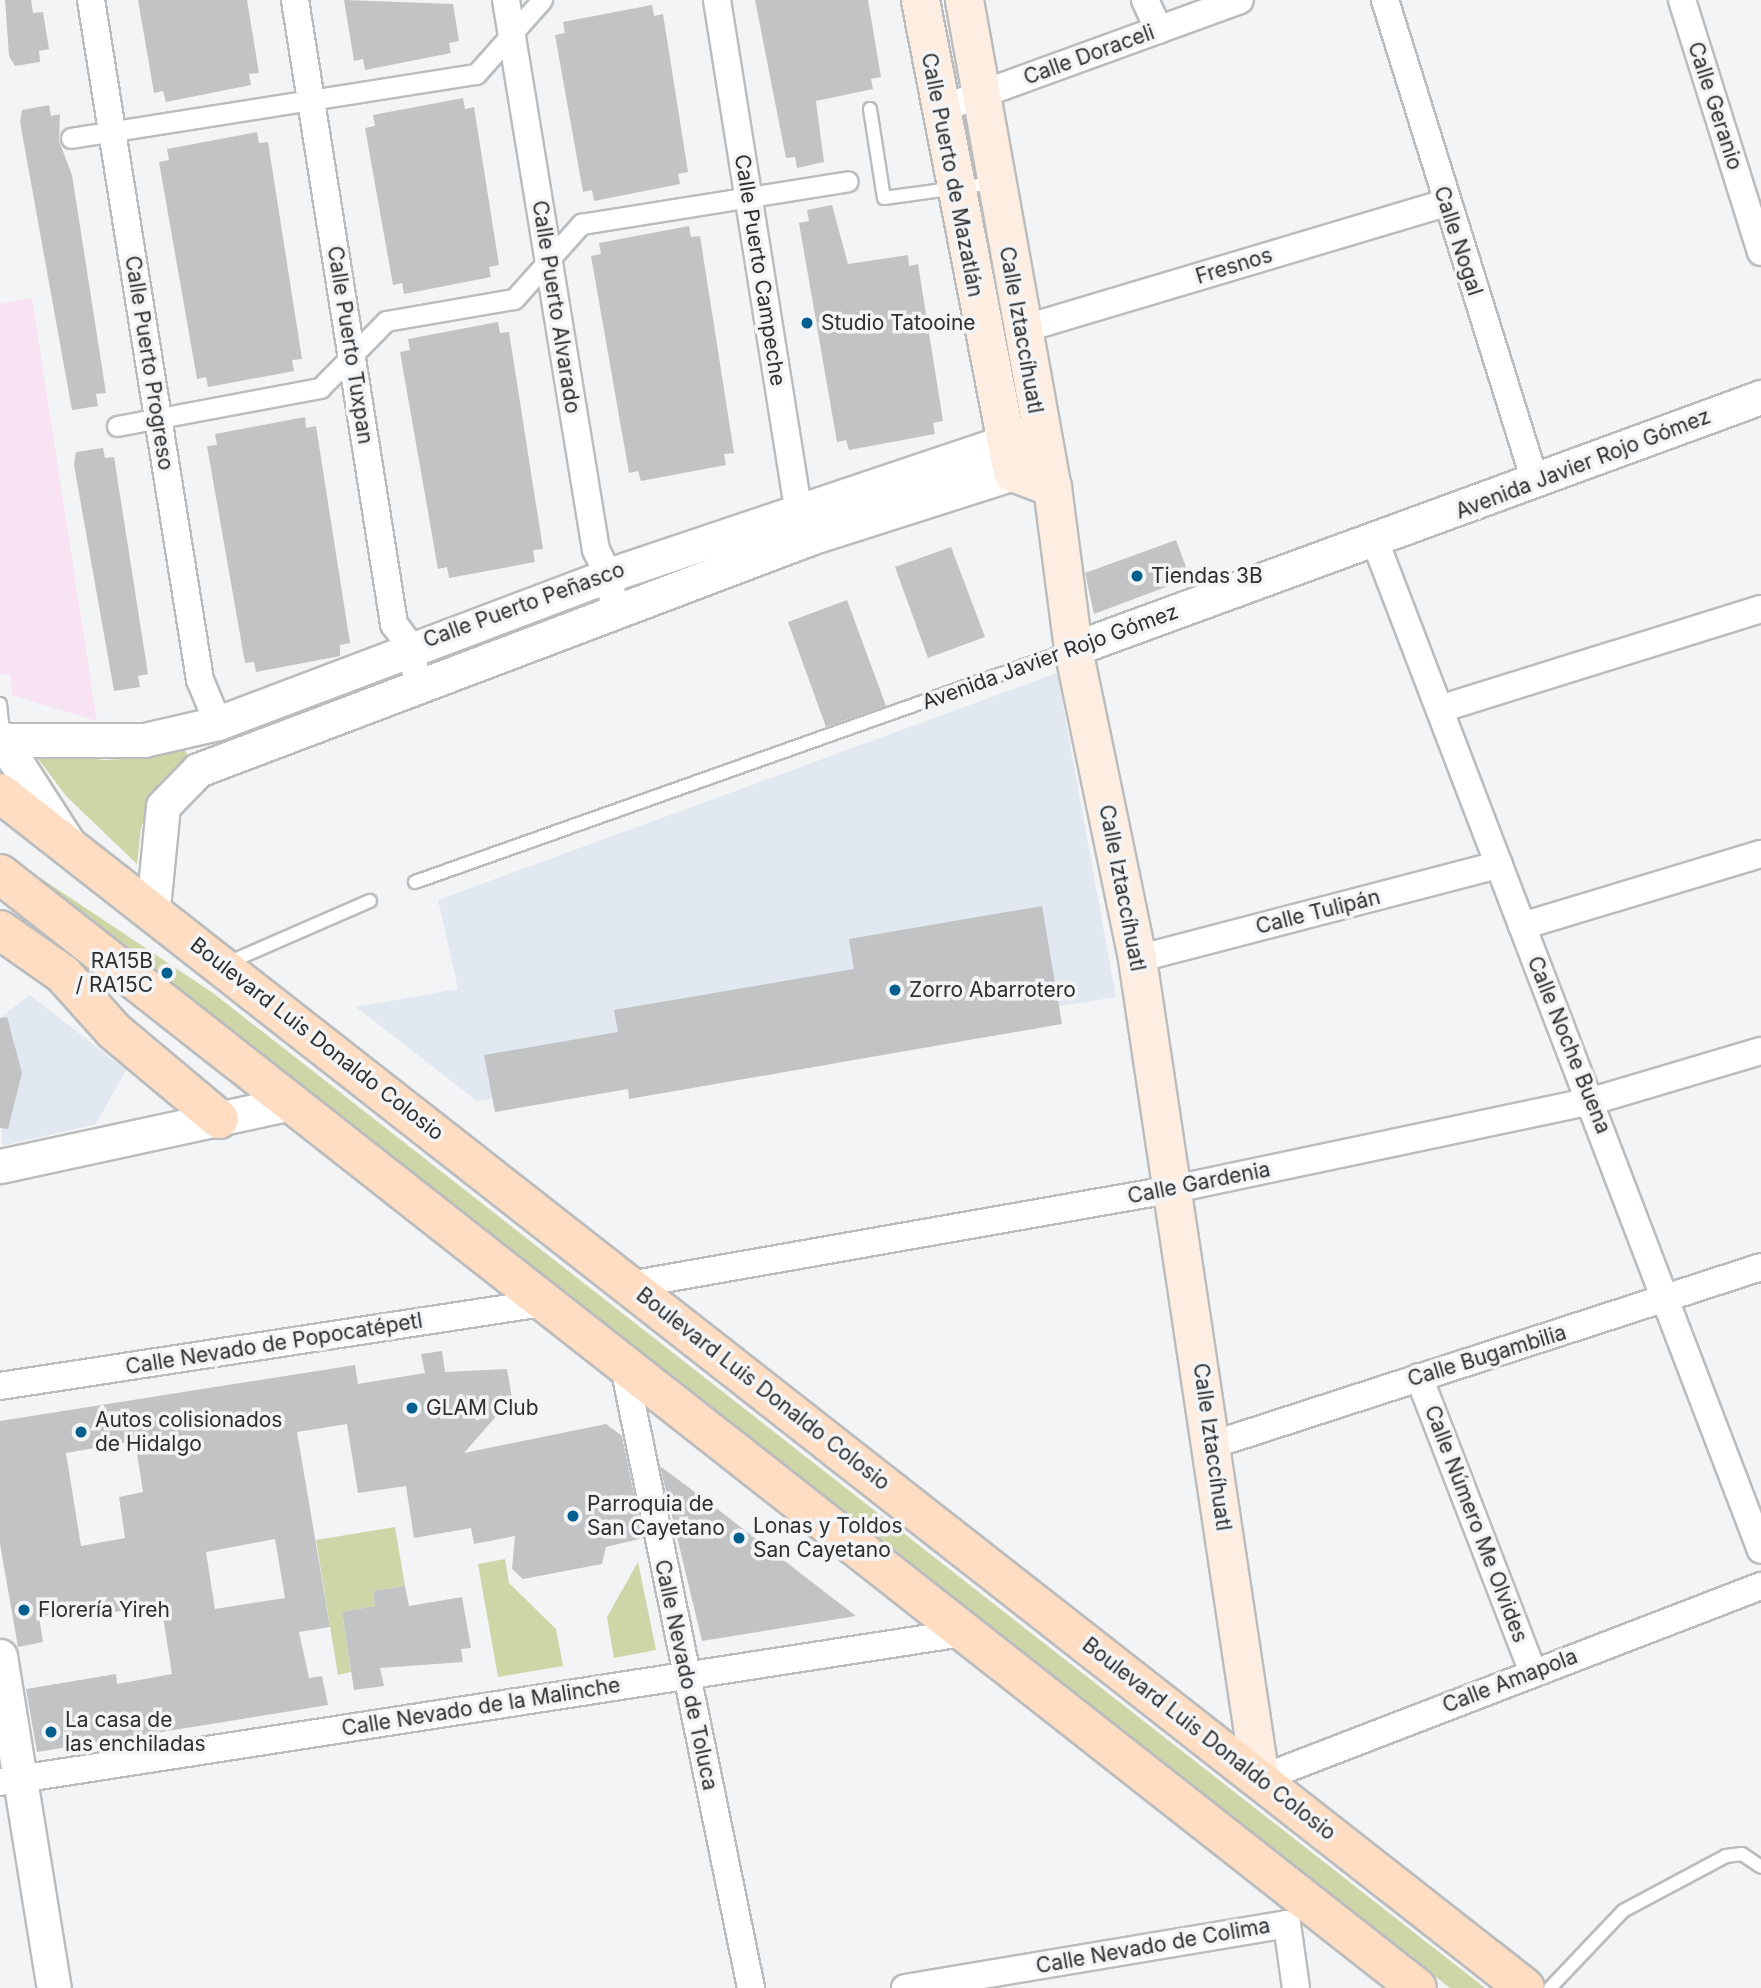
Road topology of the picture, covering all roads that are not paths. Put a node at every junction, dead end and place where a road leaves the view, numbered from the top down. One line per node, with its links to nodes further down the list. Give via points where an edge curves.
1 (91, 0): 18 (street, Calle Puerto Progreso)
2 (295, 0): 15 (street, Calle Puerto Tuxpan)
3 (506, 0): 13 (street, Calle Puerto Alvarado)
4 (542, 0): 13 (street)
5 (717, 0): 23 (street, Calle Puerto Campeche)
6 (920, 0): 17 (main road, Calle Puerto de Mazatlán)
7 (964, 0): 14 (main road, Calle Iztaccíhuatl)
8 (1145, 0): 12 (street)
9 (1385, 0): 24 (street, Calle Nogal)
10 (1682, 0): 25 (street, Calle Geranio)
11 (1227, 2): 12 (street, Calle Doraceli)
12 (1159, 30): 14 (street, Calle Doraceli)
13 (512, 34): 15 (street, via 477,74); 26 (street, Calle Puerto Alvarado)
14 (980, 96): 17 (street, Calle Doraceli); 21 (main road, Calle Iztaccíhuatl)
15 (311, 100): 18 (street); 28 (street, Calle Puerto Tuxpan)
16 (870, 110): 22 (lane, via 884,198)
17 (938, 110): 22 (main road, Calle Puerto de Mazatlán)
18 (112, 132): 19 (street); 30 (street, Calle Puerto Progreso)
19 (71, 138)
20 (848, 181): 23 (street)
21 (994, 183): 22 (lane); 27 (main road, Calle Iztaccíhuatl)
22 (952, 189): 32 (main road, Calle Puerto de Mazatlán)
23 (748, 197): 26 (street, via 581,224); 34 (street, Calle Puerto Campeche)
24 (1445, 203): 27 (street, Fresnos); 33 (street, Calle Nogal)
25 (1761, 251)
26 (548, 260): 28 (street, via 514,299 386,321); 37 (street, Calle Puerto Alvarado, via 596,550)
27 (1023, 329): 32 (main road, Calle Iztaccíhuatl)
28 (351, 356): 30 (street, via 320,388); 40 (street, Calle Puerto Tuxpan, via 394,624)
29 (1761, 397): 33 (street, Avenida Javier Rojo Gómez)
30 (158, 418): 31 (street); 45 (street, Calle Puerto Progreso, via 200,680)
31 (117, 426)
32 (1031, 459): 34 (street, Calle Puerto Peñasco); 35 (street, Calle Puerto Peñasco); 41 (main road, Calle Iztaccíhuatl)
33 (1535, 481): 36 (street, Avenida Javier Rojo Gómez)
34 (798, 508): 35 (street, Calle Puerto Campeche); 37 (street, Calle Puerto Peñasco)
35 (813, 537): 39 (street, Calle Puerto Peñasco)
36 (1376, 541): 41 (street, Avenida Javier Rojo Gómez); 44 (street, Calle Noche Buena)
37 (609, 575): 39 (street, Calle Puerto Alvarado); 40 (street, Calle Puerto Peñasco)
38 (1761, 609): 44 (street)
39 (615, 611): 42 (street, Calle Puerto Peñasco)
40 (410, 646): 42 (street, Calle Puerto Tuxpan); 45 (street, Calle Puerto Peñasco)
41 (1073, 649): 52 (lane, Avenida Javier Rojo Gómez); 59 (main road, Calle Iztaccíhuatl)
42 (418, 685): 56 (street, Calle Puerto Peñasco, via 198,770 178,784 163,806)
43 (0, 704): 46 (lane)
44 (1443, 708): 50 (street, Calle Noche Buena)
45 (218, 723): 46 (street, Calle Puerto Peñasco, via 144,740)
46 (2, 738): 48 (street)
47 (0, 793): 48 (main road, Boulevard Luis Donaldo Colosio)
48 (70, 846): 56 (main road, Boulevard Luis Donaldo Colosio)
49 (1761, 854): 57 (street)
50 (1499, 865): 57 (street, Calle Noche Buena); 59 (street, Calle Tulipán)
51 (0, 874): 55 (main road)
52 (415, 882)
53 (370, 901): 60 (lane)
54 (0, 902): 55 (main road)
55 (40, 905): 63 (main road)
56 (153, 908): 60 (main road, Boulevard Luis Donaldo Colosio)
57 (1522, 926): 62 (street, Calle Noche Buena)
58 (0, 930): 64 (main road, via 63,974 114,1031)
59 (1137, 958): 66 (main road, Calle Iztaccíhuatl)
60 (222, 966): 68 (main road, Boulevard Luis Donaldo Colosio)
61 (1761, 1051): 62 (street, Calle Gardenia)
62 (1592, 1101): 66 (street, Calle Gardenia); 69 (street, Calle Noche Buena)
63 (286, 1104): 64 (street); 70 (main road)
64 (219, 1119): 65 (street)
65 (0, 1166)
66 (1174, 1189): 68 (street, Calle Gardenia); 74 (main road, Calle Iztaccíhuatl)
67 (1761, 1266): 69 (street, Calle Bugambilia)
68 (629, 1285): 81 (main road, Boulevard Luis Donaldo Colosio)
69 (1668, 1300): 72 (street, Calle Bugambilia); 75 (street, Calle Noche Buena)
70 (549, 1302): 71 (main road); 73 (street, Calle Nevado de Popocatépetl)
71 (623, 1362): 77 (main road); 80 (street, Calle Nevado de Toluca)
72 (1419, 1377): 74 (street, Calle Bugambilia); 79 (street, Calle Número Me Olvides)
73 (0, 1386)
74 (1212, 1445): 81 (main road, Calle Iztaccíhuatl)
75 (1761, 1550)
76 (1761, 1586): 79 (street, Calle Amapola)
77 (962, 1633): 80 (street, Calle Nevado de la Malinche); 84 (main road)
78 (0, 1656): 82 (street)
79 (1532, 1672): 81 (street, Calle Amapola)
80 (685, 1674): 82 (street, Calle Nevado de la Malinche); 86 (street, Calle Nevado de Toluca)
81 (1260, 1779): 90 (main road, Boulevard Luis Donaldo Colosio)
82 (10, 1781): 85 (street)
83 (1761, 1867): 91 (lane, via 1742,1854 1726,1856 1623,1911)
84 (1294, 1911): 87 (street, Calle Nevado de Colima); 88 (street); 89 (main road)
85 (54, 1988)
86 (751, 1988)
87 (905, 1988)
88 (1296, 1988)
89 (1417, 1988)
90 (1525, 1988)
91 (1550, 1988)

